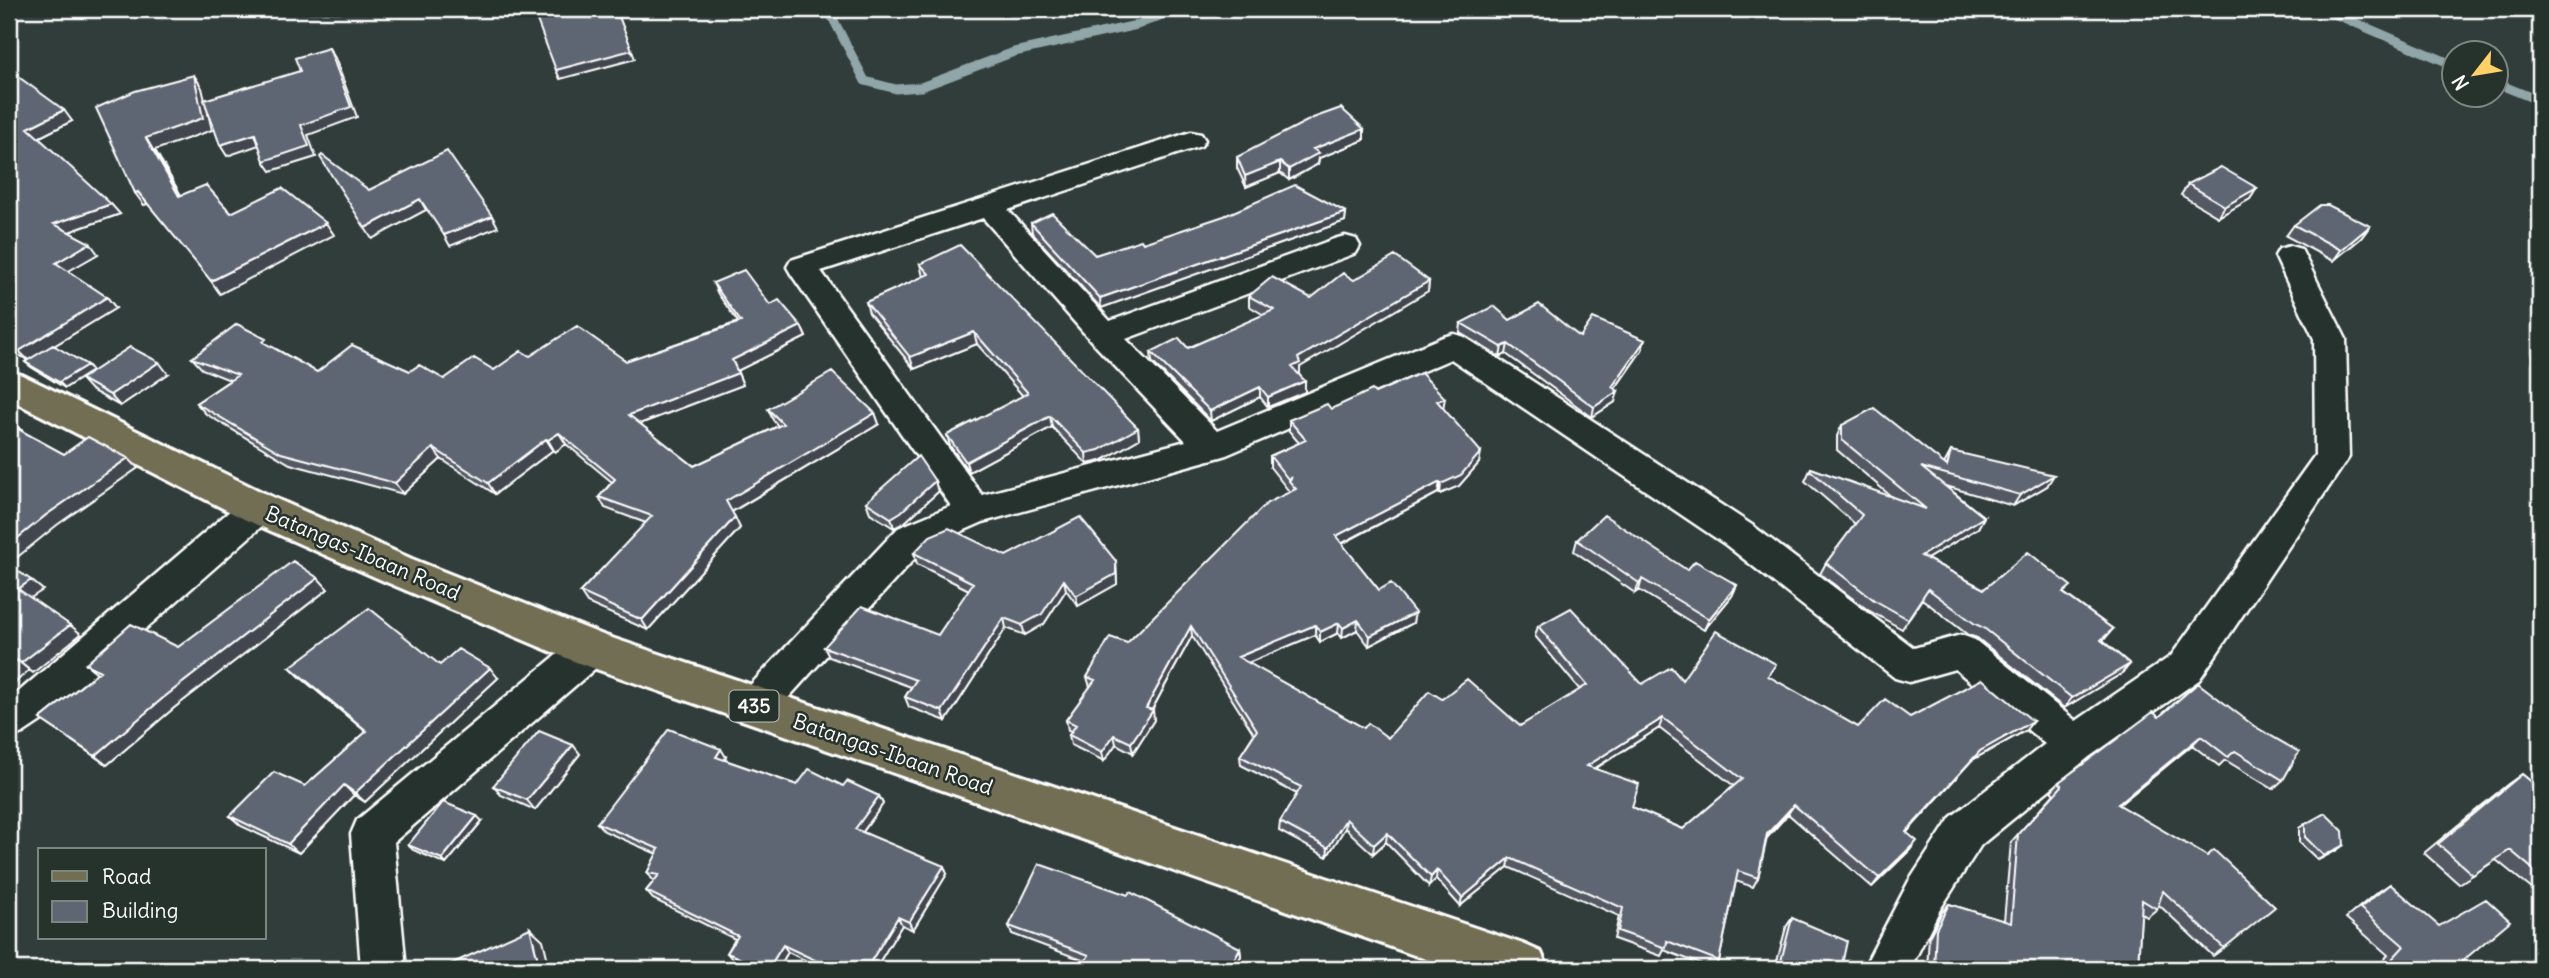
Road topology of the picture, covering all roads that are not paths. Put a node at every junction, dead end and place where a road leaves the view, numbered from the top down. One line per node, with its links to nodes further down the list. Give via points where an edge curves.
1 (1191, 139): 2 (street)
2 (988, 205): 5 (street); 9 (street, via 802,267)
3 (1345, 246): 5 (street)
4 (2290, 256): 13 (street, via 2330,339 2332,457 2185,668)
5 (1104, 335): 7 (street)
6 (9, 384): 8 (main road, Batangas-Ibaan Road / 435)
7 (1212, 447): 9 (street); 13 (street, via 1454,345 1739,535 1909,666 1961,651)
8 (258, 508): 10 (main road, Batangas-Ibaan Road / 435); 12 (street)
9 (974, 511): 11 (street, via 911,538)
10 (591, 649): 11 (main road, Batangas-Ibaan Road / 435); 14 (street, via 372,834)
11 (755, 707): 15 (main road, Batangas-Ibaan Road / 435)
12 (9, 721)
13 (2075, 744): 16 (street, via 1966,831 1924,896)
14 (383, 969)
15 (1523, 969)
16 (1886, 969)

